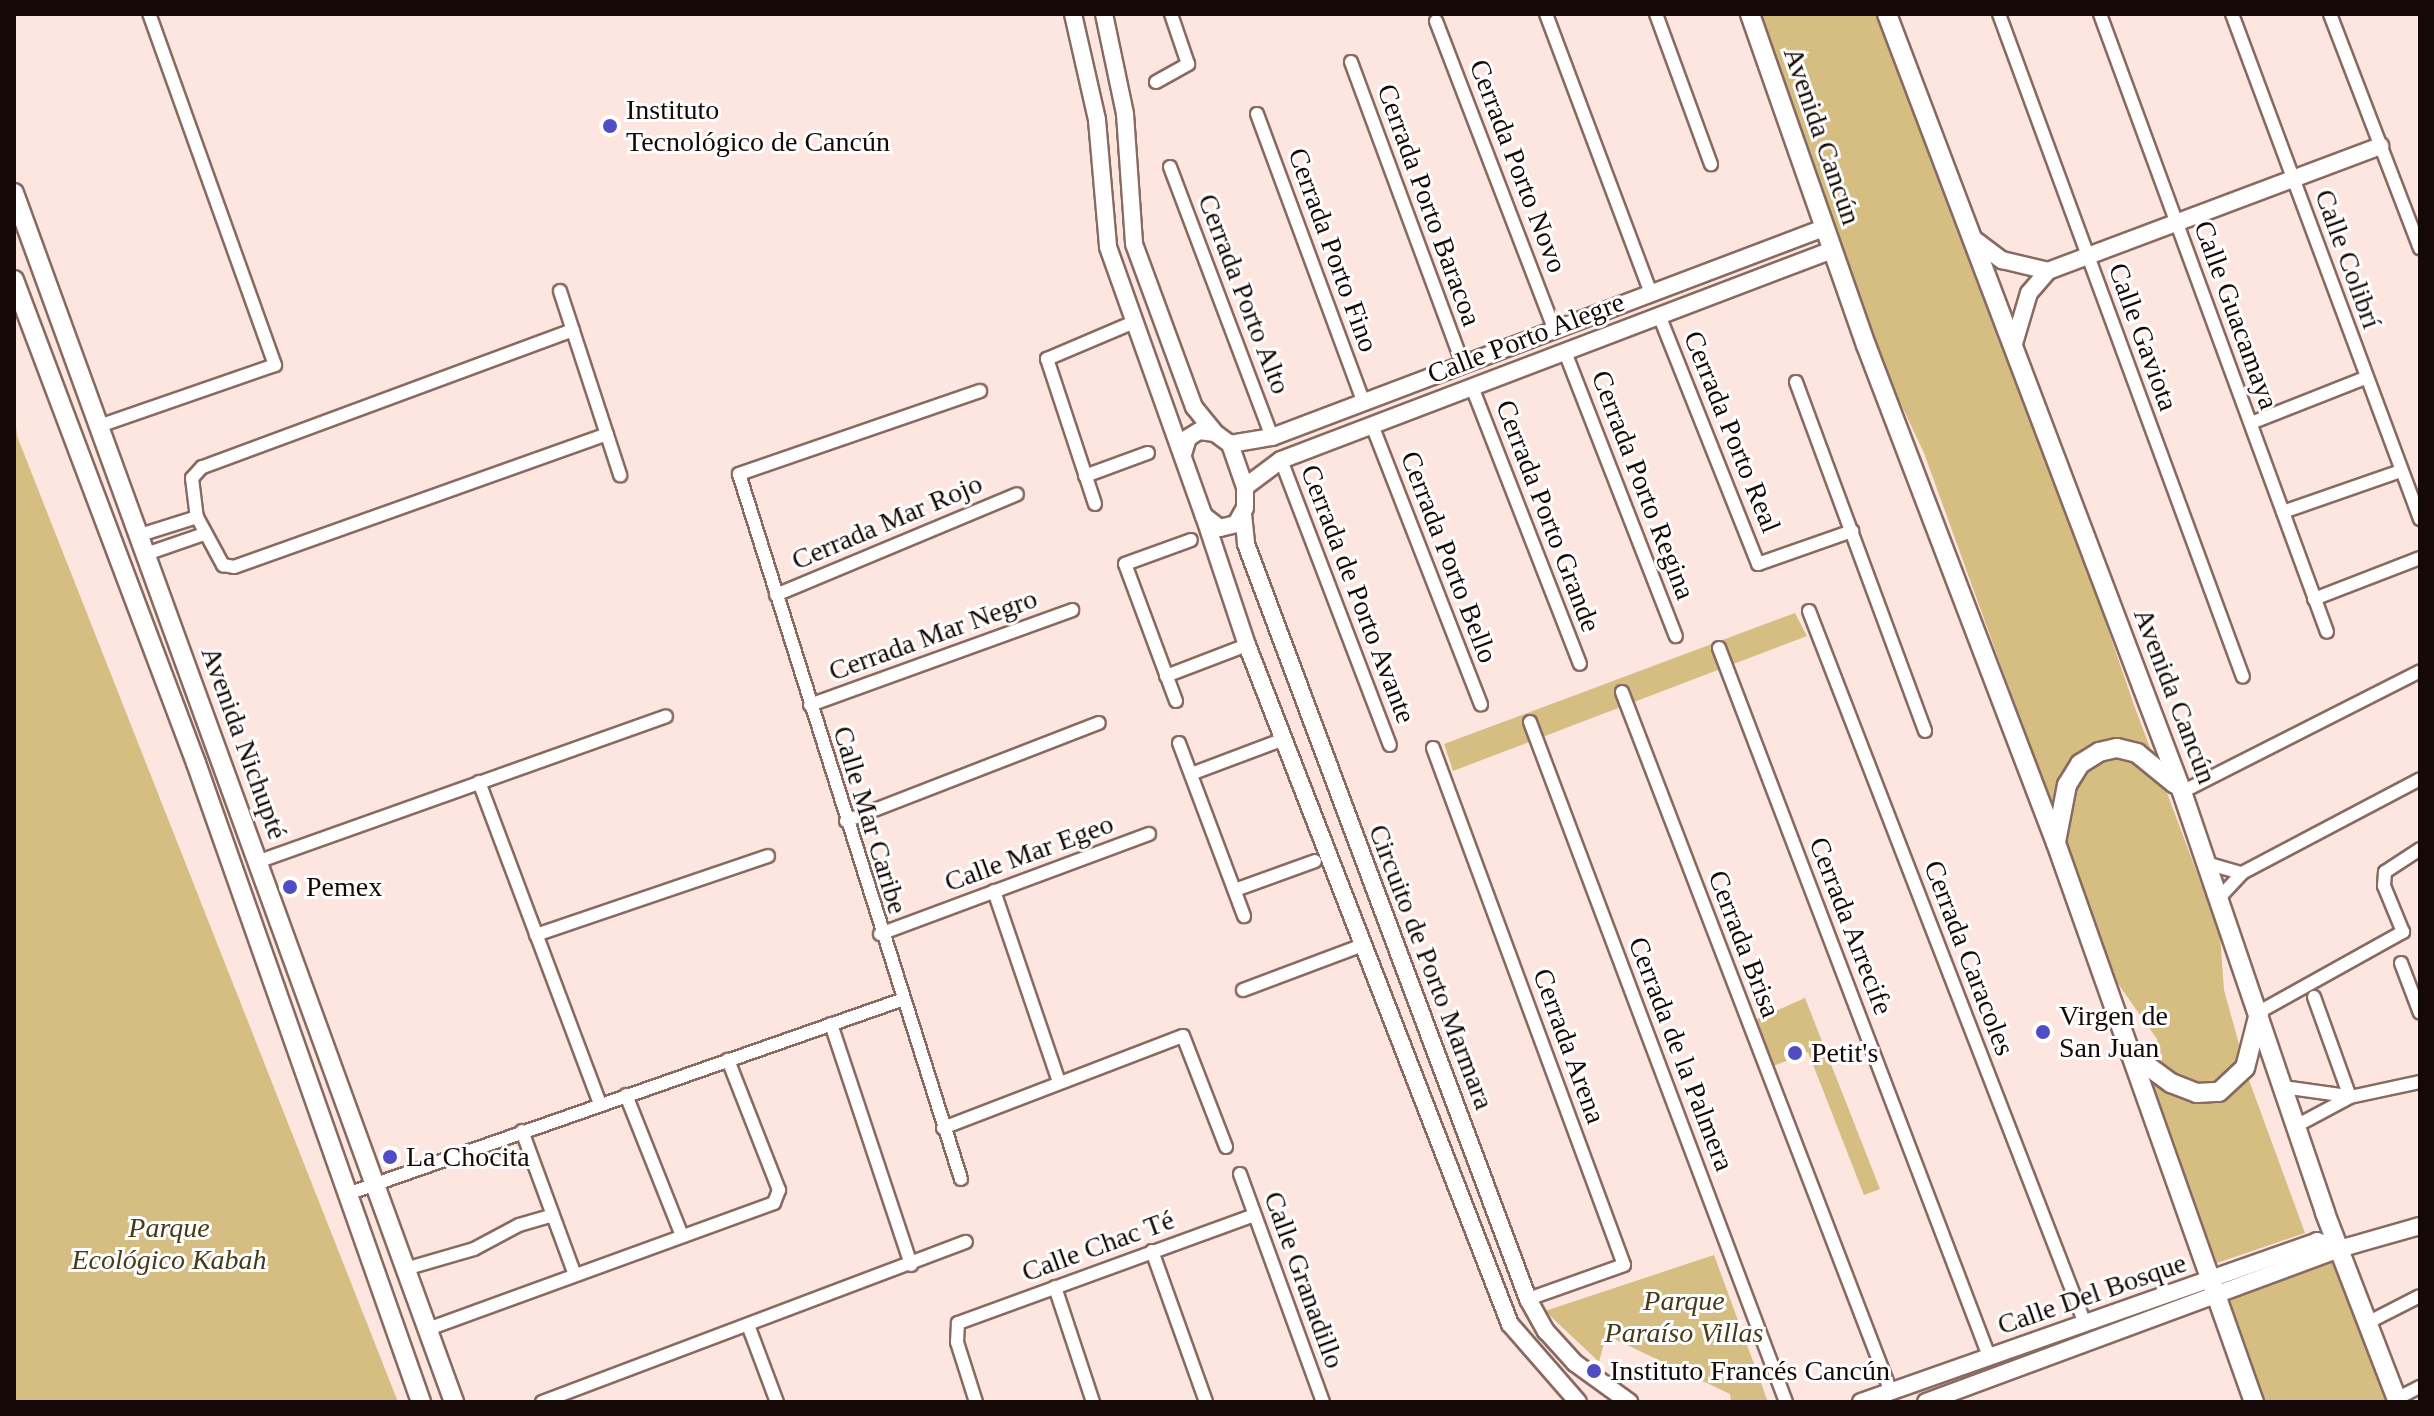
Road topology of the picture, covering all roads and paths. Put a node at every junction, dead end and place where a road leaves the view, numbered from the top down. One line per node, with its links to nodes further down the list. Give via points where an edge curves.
1 (149, 14): 47 (street, via 275,365)
2 (1073, 14): 14 (street, Circuito de Porto Marmara)
3 (1171, 14): 16 (street, via 1188,64)
4 (1546, 14): 32 (street)
5 (1656, 14): 19 (street)
6 (1750, 14): 24 (main road, Avenida Cancún)
7 (1887, 14): 25 (main road, Avenida Cancún)
8 (1999, 14): 28 (street, Calle Gaviota)
9 (2100, 14): 23 (street, Calle Guacamaya)
10 (2232, 14): 21 (street, Calle Colibrí)
11 (2330, 14): 18 (street)
12 (1106, 19): 14 (street); 48 (street, via 1125,114 1134,244 1194,407)
13 (1436, 21): 35 (street, Cerrada Porto Novo)
14 (1080, 33): 34 (street, Circuito de Porto Marmara, via 1097,120 1108,247)
15 (1351, 62): 39 (street, Cerrada Porto Baracoa)
16 (1156, 82)
17 (1257, 114): 44 (street, Cerrada Porto Fino)
18 (2380, 146): 21 (street); 26 (street)
19 (1711, 164)
20 (1170, 167): 50 (street, Cerrada Porto Alto)
21 (2293, 178): 23 (street); 40 (street, Calle Colibrí)
22 (14, 193): 47 (main road, Avenida Nichupté)
23 (2176, 220): 28 (street); 45 (street, Calle Guacamaya)
24 (1824, 228): 27 (main road, Avenida Cancún); 32 (street, Calle Porto Alegre)
25 (1971, 237): 29 (street, via 2002,260); 37 (main road, Avenida Cancún)
26 (2420, 248)
27 (1832, 250): 33 (street, Calle Porto Alegre); 104 (main road, Avenida Cancún)
28 (2088, 256): 29 (street); 83 (street, Calle Gaviota)
29 (2048, 271): 37 (street, via 2029,293)
30 (14, 280): 97 (main road, Avenida Nichupté)
31 (560, 291): 36 (street)
32 (1650, 291): 33 (street); 35 (street, Calle Porto Alegre)
33 (1659, 315): 38 (street, Calle Porto Alegre); 66 (street, Cerrada Porto Real, via 1758,564)
34 (1134, 322): 53 (street, Circuito de Porto Marmara); 57 (street, via 1047,359)
35 (1554, 328): 39 (street, Calle Porto Alegre)
36 (573, 330): 49 (street); 64 (street, via 202,467 192,478)
37 (2013, 347): 101 (main road, Avenida Cancún)
38 (1565, 352): 42 (street, Calle Porto Alegre); 77 (street, Cerrada Porto Regina)
39 (1463, 365): 42 (street); 44 (street, Calle Porto Alegre)
40 (2365, 378): 45 (street); 55 (street, Calle Colibrí)
41 (1796, 382): 66 (street)
42 (1472, 387): 46 (street, Calle Porto Alegre); 80 (street, Cerrada Porto Grande)
43 (980, 391): 72 (street, Calle Mar Caribe, via 739,474)
44 (1364, 403): 46 (street); 50 (street, Calle Porto Alegre)
45 (2251, 423): 61 (street, Calle Guacamaya)
46 (1372, 425): 54 (street, Calle Porto Alegre); 87 (street, Cerrada Porto Bello)
47 (99, 426): 68 (main road, Avenida Nichupté)
48 (1215, 433): 51 (street); 53 (street, via 1195,432)
49 (607, 434): 56 (street); 67 (street, via 234,567 223,565)
50 (1272, 437): 51 (street, Calle Porto Alegre); 54 (street)
51 (1230, 444): 58 (street, Circuito de Porto Marmara)
52 (1148, 453): 57 (street)
53 (1183, 454): 63 (street, Circuito de Porto Marmara)
54 (1281, 460): 58 (street, Calle Porto Alegre); 94 (street, Cerrada de Porto Avante)
55 (2401, 471): 61 (street); 65 (street, Calle Colibrí)
56 (620, 475)
57 (1085, 476): 60 (street)
58 (1245, 487): 62 (street, Circuito de Porto Marmara)
59 (1017, 494): 72 (street, Cerrada Mar Rojo)
60 (1095, 504)
61 (2283, 512): 73 (street, Calle Guacamaya)
62 (1243, 514): 63 (street, via 1226,528); 154 (street, Circuito de Porto Marmara, via 1246,544)
63 (1204, 516): 78 (street, Circuito de Porto Marmara)
64 (197, 517): 67 (street); 68 (street)
65 (2420, 519)
66 (1852, 531): 91 (street)
67 (204, 534): 70 (street)
68 (140, 535): 70 (main road, Avenida Nichupté)
69 (1191, 540): 82 (street, via 1125,564)
70 (146, 554): 96 (main road, Avenida Nichupté)
71 (2420, 558): 73 (street)
72 (776, 595): 86 (street, Calle Mar Caribe)
73 (2314, 599): 76 (street, Calle Guacamaya)
74 (1072, 610): 86 (street, Cerrada Mar Negro)
75 (1809, 611): 155 (street, Cerrada Caracoles)
76 (2327, 632)
77 (1676, 636)
78 (1247, 645): 82 (street); 92 (street, Circuito de Porto Marmara)
79 (1719, 648): 159 (street, Cerrada Arrecife)
80 (1580, 664)
81 (2420, 671): 101 (street)
82 (1166, 676): 85 (street)
83 (2243, 677)
84 (1622, 692): 161 (street, Cerrada Brisa)
85 (1176, 701)
86 (810, 705): 102 (street, Calle Mar Caribe)
87 (1481, 705)
88 (666, 716): 100 (street)
89 (1530, 722): 173 (street, Cerrada de la Palmera)
90 (1099, 723): 102 (street)
91 (1925, 731)
92 (1284, 739): 98 (street); 117 (street, Circuito de Porto Marmara)
93 (1179, 743): 98 (street)
94 (1390, 745)
95 (1433, 748): 154 (street, Cerrada Arena, via 1624,1265)
96 (218, 753): 97 (main road); 108 (main road, Avenida Nichupté)
97 (196, 763): 140 (main road, Avenida Nichupté)
98 (1191, 774): 111 (street)
99 (2420, 779): 110 (street)
100 (479, 782): 108 (street); 116 (street)
101 (2182, 792): 104 (main road, via 2155,763 2137,753 2117,748 2099,752 2070,777); 109 (main road, Avenida Cancún)
102 (846, 821): 115 (street, Calle Mar Caribe)
103 (1149, 834): 112 (street, Calle Mar Egeo)
104 (2056, 843): 125 (main road, Avenida Cancún)
105 (2420, 849): 122 (street, via 2385,872 2384,886 2403,932)
106 (768, 856): 116 (street)
107 (1315, 861): 111 (street)
108 (257, 862): 139 (main road, Avenida Nichupté)
109 (2206, 863): 110 (street); 113 (main road, Avenida Cancún)
110 (2242, 873): 113 (street)
111 (1235, 890): 114 (street)
112 (994, 891): 115 (street, Calle Mar Egeo); 127 (street)
113 (2219, 898): 122 (main road, Avenida Cancún)
114 (1244, 916)
115 (880, 934): 121 (street, Calle Mar Caribe)
116 (536, 935): 132 (street)
117 (1363, 945): 119 (street); 172 (street, Circuito de Porto Marmara, via 1510,1324)
118 (2401, 963): 123 (street)
119 (1243, 990)
120 (2314, 997): 131 (street)
121 (901, 1000): 124 (street); 134 (street, Calle Mar Caribe)
122 (2259, 1012): 125 (main road, via 2245,1068 2219,1092 2197,1093 2171,1083); 129 (main road, Avenida Cancún)
123 (2420, 1013)
124 (831, 1024): 126 (street); 148 (street)
125 (2130, 1053): 152 (main road, Avenida Cancún)
126 (728, 1060): 130 (street); 144 (street, via 779,1197)
127 (1059, 1082): 134 (street); 136 (street, via 1183,1036)
128 (2420, 1082): 131 (street)
129 (2283, 1087): 131 (street); 133 (main road, Avenida Cancún)
130 (626, 1095): 132 (street); 144 (street)
131 (2350, 1097): 133 (street)
132 (600, 1104): 135 (street)
133 (2296, 1126): 146 (main road, Avenida Cancún)
134 (943, 1128): 138 (street, Calle Mar Caribe)
135 (522, 1131): 139 (street); 141 (street)
136 (1226, 1147)
137 (1240, 1174): 142 (street, Calle Granadillo)
138 (961, 1179)
139 (373, 1183): 140 (street); 149 (main road, Avenida Nichupté)
140 (350, 1193): 164 (main road, Avenida Nichupté)
141 (553, 1215): 149 (street, via 519,1225 474,1249); 150 (street)
142 (1254, 1215): 147 (street, Calle Chac Té); 171 (street, Calle Granadillo)
143 (2420, 1226): 146 (street, Calle Del Bosque)
144 (682, 1236): 150 (street)
145 (966, 1242): 148 (street)
146 (2339, 1249): 152 (street, Calle Del Bosque); 156 (main road, Avenida Cancún)
147 (1152, 1251): 151 (street, Calle Chac Té); 170 (street)
148 (911, 1265): 157 (street)
149 (405, 1269): 158 (main road, Avenida Nichupté)
150 (575, 1275): 158 (street)
151 (1055, 1287): 168 (street, Calle Chac Té, via 958,1323 957,1342); 169 (street)
152 (2213, 1290): 155 (street, Calle Del Bosque); 175 (street, Calle Del Bosque); 176 (main road, Avenida Cancún)
153 (2420, 1296): 156 (street)
154 (1528, 1299): 163 (street, Circuito de Porto Marmara, via 1546,1331 1575,1363)
155 (2084, 1321): 159 (street, Calle Del Bosque)
156 (2367, 1323): 162 (main road, Avenida Cancún)
157 (748, 1325): 166 (street); 167 (street)
158 (428, 1329): 165 (main road, Avenida Nichupté)
159 (1989, 1356): 161 (street, Calle Del Bosque)
160 (2420, 1387): 162 (street)
161 (1891, 1392): 174 (street, Calle Del Bosque)
162 (2397, 1400)
163 (1624, 1401)
164 (421, 1402)
165 (454, 1402)
166 (542, 1402)
167 (777, 1402)
168 (976, 1402)
169 (1093, 1402)
170 (1206, 1402)
171 (1323, 1402)
172 (1578, 1402)
173 (1786, 1402)
174 (1861, 1402)
175 (1926, 1402)
176 (2254, 1402)

